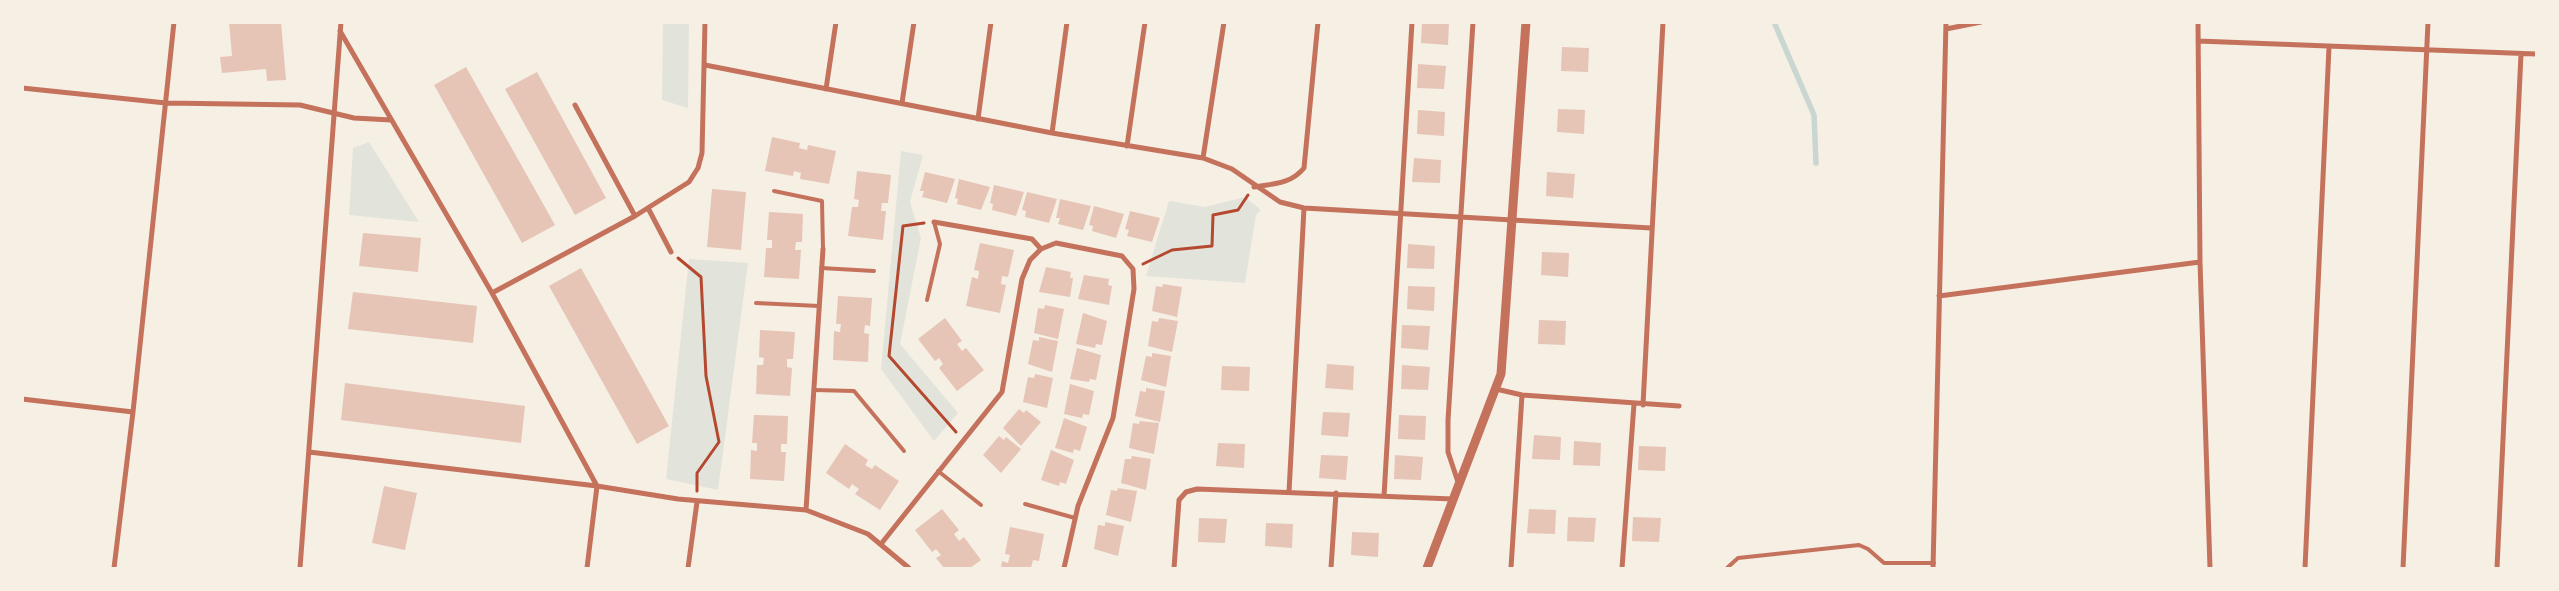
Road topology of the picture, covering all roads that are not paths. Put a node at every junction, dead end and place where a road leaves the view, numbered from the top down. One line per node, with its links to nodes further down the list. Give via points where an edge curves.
1 (174, 22): 28 (street)
2 (341, 22): 19 (street)
3 (705, 22): 25 (street)
4 (836, 22): 27 (street)
5 (914, 22): 29 (street)
6 (991, 22): 32 (street)
7 (1068, 22): 34 (street)
8 (1145, 22): 35 (street)
9 (1224, 22): 36 (street)
10 (1318, 22): 37 (street, via 1304,168 1297,177 1284,182)
11 (1412, 22): 41 (street)
12 (1473, 22): 43 (street)
13 (1526, 22): 44 (street)
14 (1663, 22): 46 (street)
15 (1981, 22): 18 (street)
16 (2198, 22): 20 (street)
17 (2428, 22): 22 (street)
18 (1946, 26): 54 (street)
19 (340, 31): 31 (street); 33 (street)
20 (2198, 41): 21 (street); 50 (street)
21 (2328, 47): 22 (street); 97 (street)
22 (2427, 50): 23 (street); 98 (street)
23 (2521, 54): 24 (street); 99 (street)
24 (2536, 54)
25 (705, 65): 27 (street); 39 (street, via 702,153 698,168 689,182)
26 (22, 88): 28 (street)
27 (826, 89): 29 (street)
28 (166, 103): 31 (street, via 300,105); 65 (street)
29 (902, 103): 32 (street)
30 (575, 105): 42 (street)
31 (333, 113): 33 (street); 66 (street)
32 (978, 119): 34 (street)
33 (391, 120): 53 (street)
34 (1052, 133): 35 (street)
35 (1127, 146): 36 (street)
36 (1203, 158): 37 (street, via 1232,169)
37 (1254, 186): 40 (street, via 1280,202)
38 (774, 192): 47 (lane, via 822,201)
39 (648, 208): 42 (street); 49 (street)
40 (1304, 208): 41 (street); 71 (street)
41 (1400, 214): 43 (street); 73 (street)
42 (635, 216): 53 (street)
43 (1460, 217): 44 (street); 70 (street, via 1448,420 1448,452)
44 (1514, 220): 46 (street); 58 (street, via 1504,349)
45 (934, 222): 48 (street, via 1032,239); 55 (lane, via 940,244)
46 (1651, 228): 63 (street)
47 (823, 249): 51 (street)
48 (1041, 249): 68 (street, via 1030,260 1022,279 1002,392); 79 (street, via 1056,243 1122,256 1133,269 1134,288 1113,418)
49 (671, 252)
50 (2200, 262): 54 (street); 96 (street)
51 (821, 268): 52 (lane); 57 (street)
52 (874, 271)
53 (492, 293): 69 (street)
54 (1939, 296): 82 (street)
55 (927, 300)
56 (756, 303): 57 (lane)
57 (819, 306): 59 (street)
58 (1496, 389): 60 (street); 70 (street)
59 (814, 390): 67 (lane, via 854,391); 78 (street)
60 (1522, 395): 62 (street); 92 (street)
61 (22, 399): 65 (street)
62 (1634, 404): 63 (street); 93 (street)
63 (1643, 405): 64 (street)
64 (1680, 406)
65 (133, 412): 83 (street)
66 (309, 452): 69 (street); 84 (street)
67 (904, 452)
68 (938, 471): 77 (lane); 80 (street)
69 (597, 486): 75 (street); 85 (street)
70 (1459, 486): 74 (street)
71 (1289, 492): 72 (street); 89 (street, via 1197,489 1186,492 1179,500)
72 (1336, 493): 73 (street); 90 (street)
73 (1384, 496): 74 (street)
74 (1454, 499): 91 (street)
75 (697, 502): 78 (street); 86 (street)
76 (1025, 504): 79 (lane)
77 (981, 505)
78 (806, 510): 80 (street, via 868,534)
79 (1075, 518): 88 (street)
80 (880, 544): 87 (street)
81 (1884, 563): 82 (lane); 94 (lane, via 1858,545 1738,558); 95 (lane)
82 (1934, 566)
83 (114, 568)
84 (300, 568)
85 (588, 568)
86 (688, 568)
87 (909, 568)
88 (1064, 568)
89 (1174, 568)
90 (1331, 568)
91 (1428, 568)
92 (1511, 568)
93 (1622, 568)
94 (1727, 568)
95 (1884, 568)
96 (2210, 568)
97 (2305, 568)
98 (2403, 568)
99 (2497, 568)

